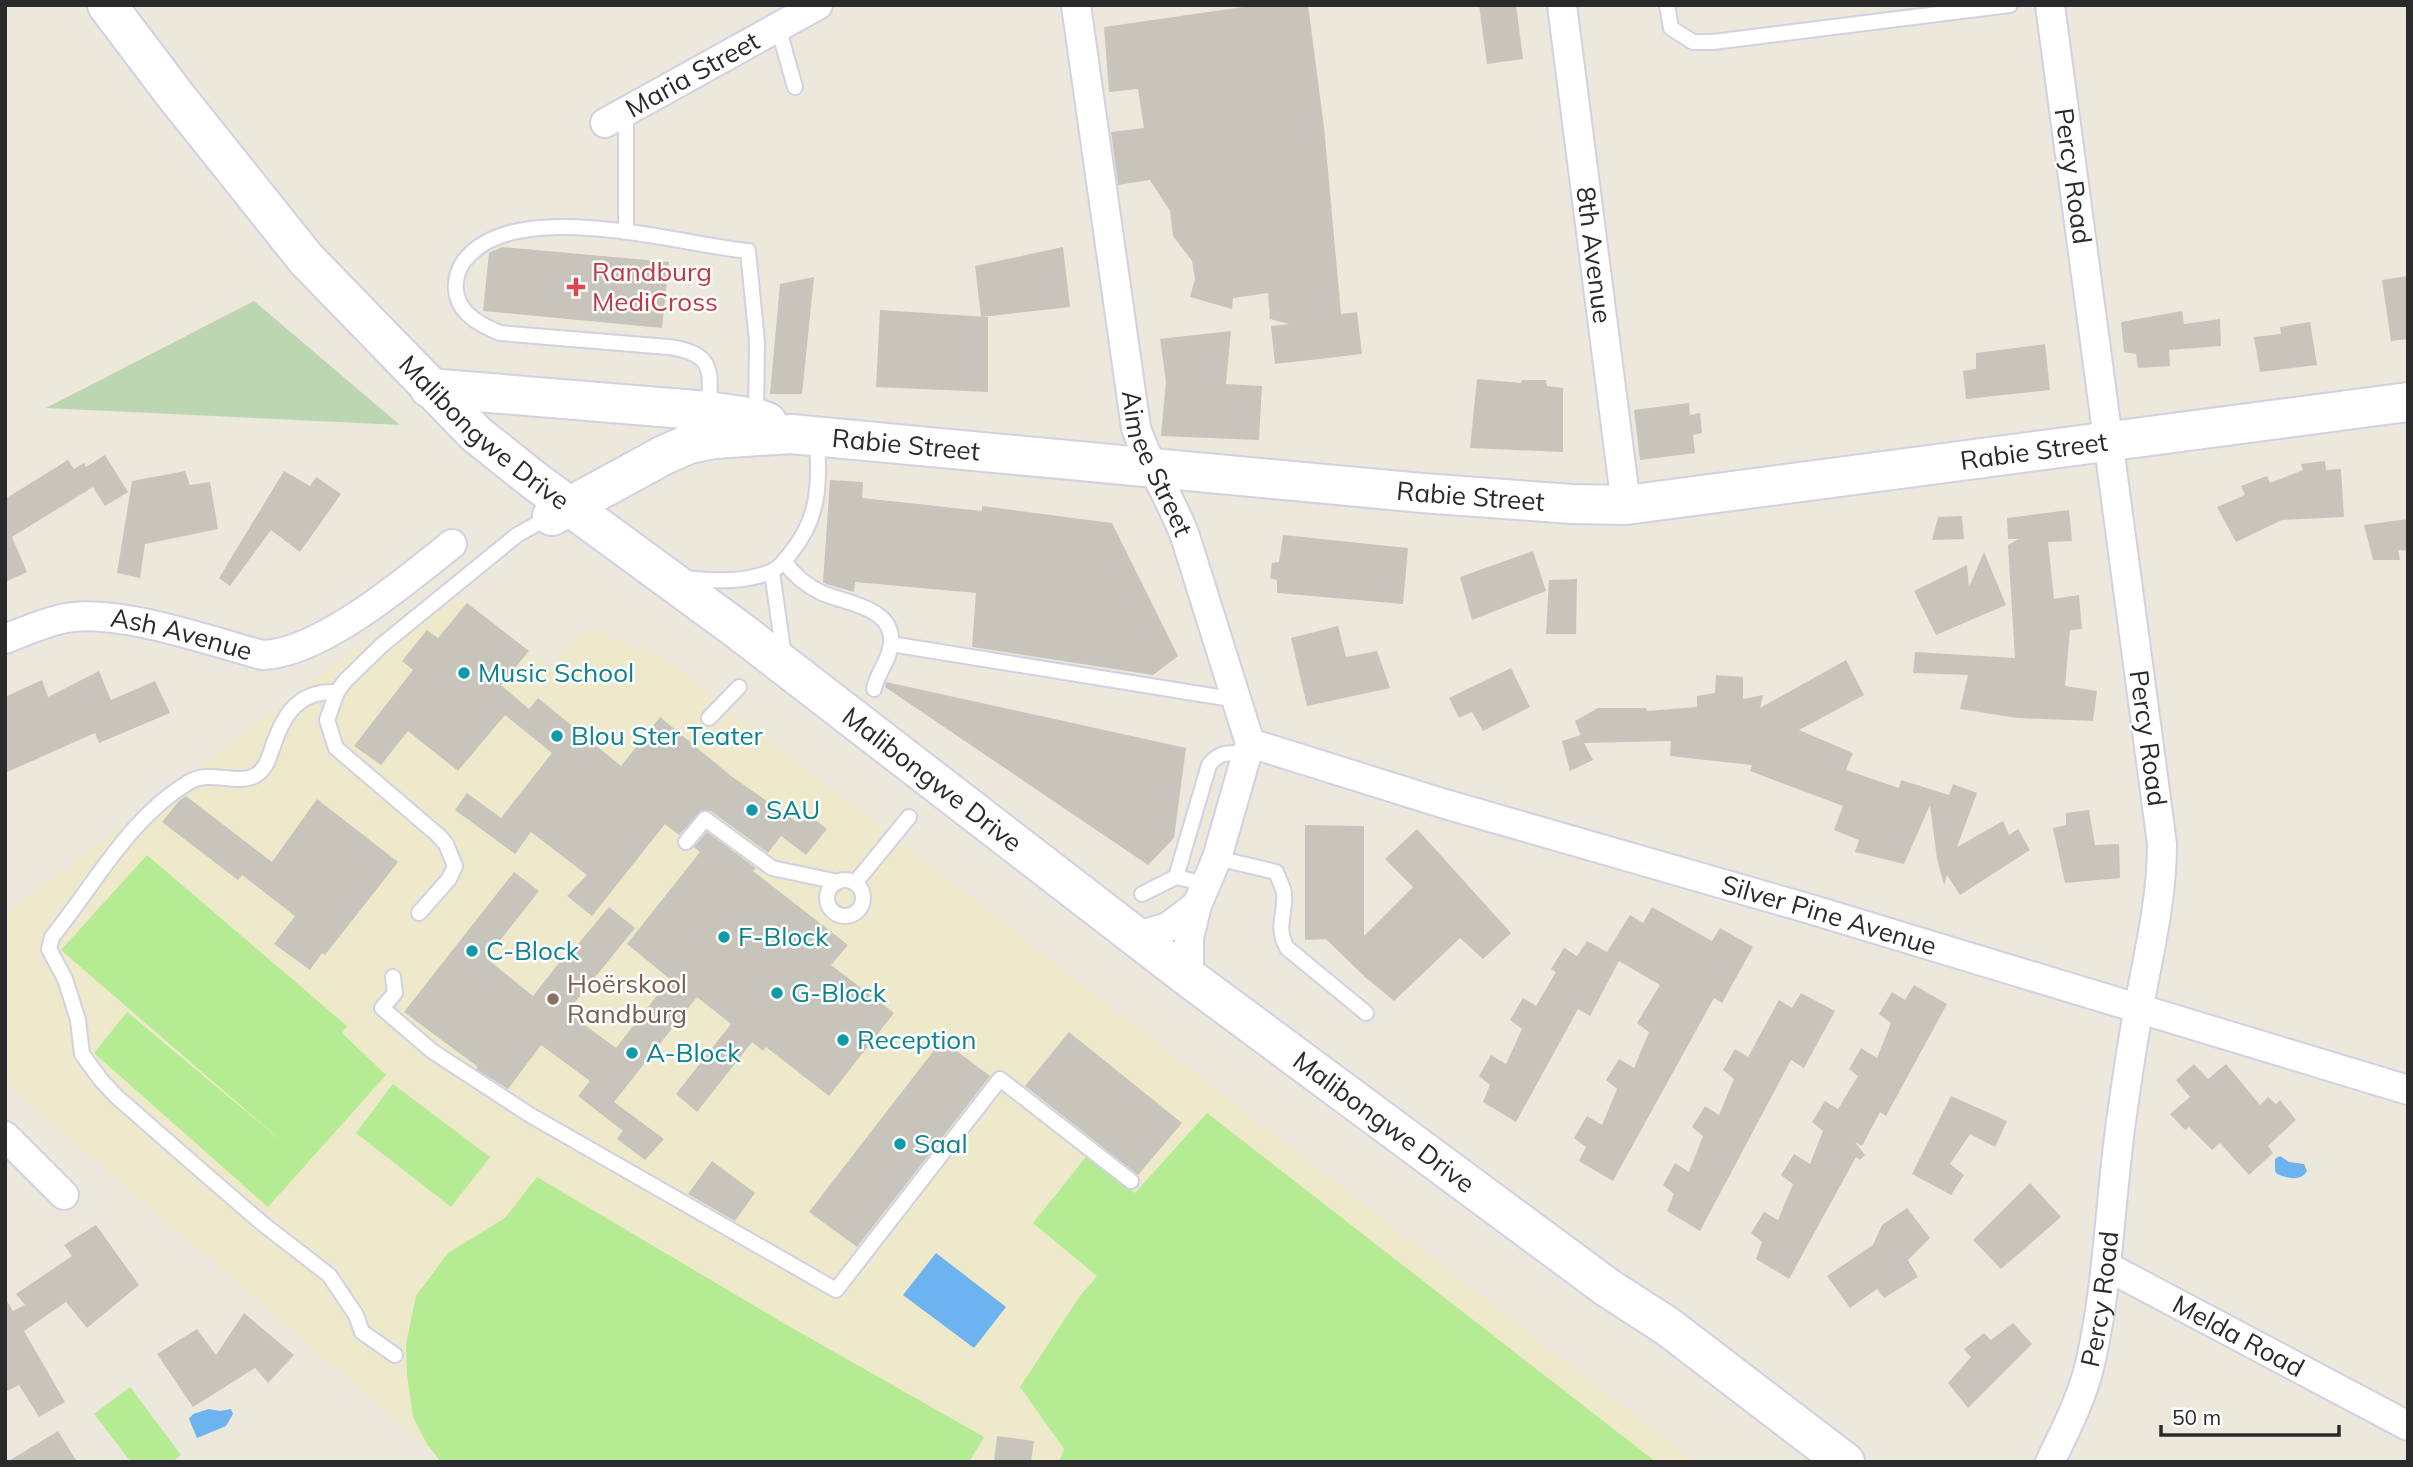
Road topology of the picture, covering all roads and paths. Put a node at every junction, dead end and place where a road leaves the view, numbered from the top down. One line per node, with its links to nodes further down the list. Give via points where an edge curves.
1 (87, 5): 20 (main road, Malibongwe Drive, via 159,108 291,275 454,441 503,483)
2 (107, 5): 12 (main road, Malibongwe Drive, via 306,259)
3 (1076, 5): 18 (street, Aimee Street, via 1132,409)
4 (1562, 5): 19 (street, 8th Avenue)
5 (1667, 5): 6 (lane, via 1671,28 1693,43)
6 (2010, 5)
7 (2050, 5): 17 (street, Percy Road)
8 (798, 13): 9 (lane); 10 (street, Maria Street)
9 (795, 87)
10 (615, 117): 11 (lane)
11 (626, 232): 14 (lane, via 550,227 504,233 485,241 461,265 454,285 458,300 482,325 500,333 696,353 708,372); 15 (lane, via 748,251 757,342)
12 (429, 388): 14 (main road); 20 (main road, Malibongwe Drive)
13 (2408, 402): 17 (main road, Rabie Street)
14 (708, 411): 15 (main road)
15 (756, 418): 16 (main road)
16 (804, 435): 18 (main road, Rabie Street); 20 (main road, Rabie Street, via 688,444); 22 (lane, via 818,478 813,516)
17 (2108, 443): 19 (main road, Rabie Street); 46 (street, Percy Road, via 2162,844 2159,902)
18 (1152, 467): 19 (main road, Rabie Street, via 1422,493); 31 (street, Aimee Street, via 1178,517)
19 (1626, 506)
20 (559, 512): 24 (main road, Malibongwe Drive); 30 (lane, via 517,535 382,645); 55 (main road, Malibongwe Drive, via 651,592 689,613 809,700)
21 (452, 544): 25 (street, Ash Avenue, via 345,623 316,640 276,654 262,655 116,618 89,616 56,621)
22 (784, 562): 23 (lane); 26 (lane, via 822,593 867,607 889,630)
23 (772, 572): 24 (lane, via 718,581); 27 (lane)
24 (665, 576): 27 (main road, Malibongwe Drive)
25 (5, 639)
26 (891, 643): 29 (lane); 31 (lane)
27 (786, 667): 43 (main road, Malibongwe Drive)
28 (739, 687): 32 (lane)
29 (874, 690)
30 (337, 692): 42 (lane, via 327,720 336,748 438,835 455,866); 53 (lane, via 319,691 301,699 281,723 260,772 239,779 217,775 191,780 139,822 52,937 49,949 78,1020 82,1054 101,1080 244,1208 329,1275 362,1332)
31 (1237, 700): 33 (street, Aimee Street)
32 (709, 718)
33 (1249, 749): 36 (street); 37 (lane, via 1218,755 1209,765); 46 (street, Silver Pine Avenue, via 1823,913)
34 (909, 817): 39 (lane)
35 (686, 842): 38 (lane, via 705,820 772,867)
36 (1217, 858): 41 (street); 47 (lane, via 1276,872 1284,893 1280,921 1287,948)
37 (1176, 877): 40 (lane); 41 (lane)
38 (838, 882): 39 (lane); 39 (lane, via 829,890 827,901 833,912 843,917 855,914 863,904 863,892)
39 (855, 883)
40 (1142, 894)
41 (1202, 895): 43 (street, via 1168,927); 45 (street, via 1189,938)
42 (419, 913)
43 (1138, 936): 45 (main road, Malibongwe Drive)
44 (393, 977): 50 (lane, via 396,993 382,1009 432,1051 565,1136 836,1290 1000,1079)
45 (1192, 980): 56 (main road, Malibongwe Drive, via 1608,1288 1678,1334)
46 (2138, 1010): 48 (street, Silver Pine Avenue); 52 (street, Percy Road, via 2113,1171)
47 (1366, 1013)
48 (2408, 1090)
49 (5, 1136): 51 (street)
50 (1131, 1181)
51 (64, 1195)
52 (2106, 1266): 54 (street, Melda Road); 57 (street, Percy Road, via 2090,1365)
53 (395, 1355)
54 (2408, 1426)
55 (1805, 1462)
56 (1845, 1462)
57 (2050, 1462)

